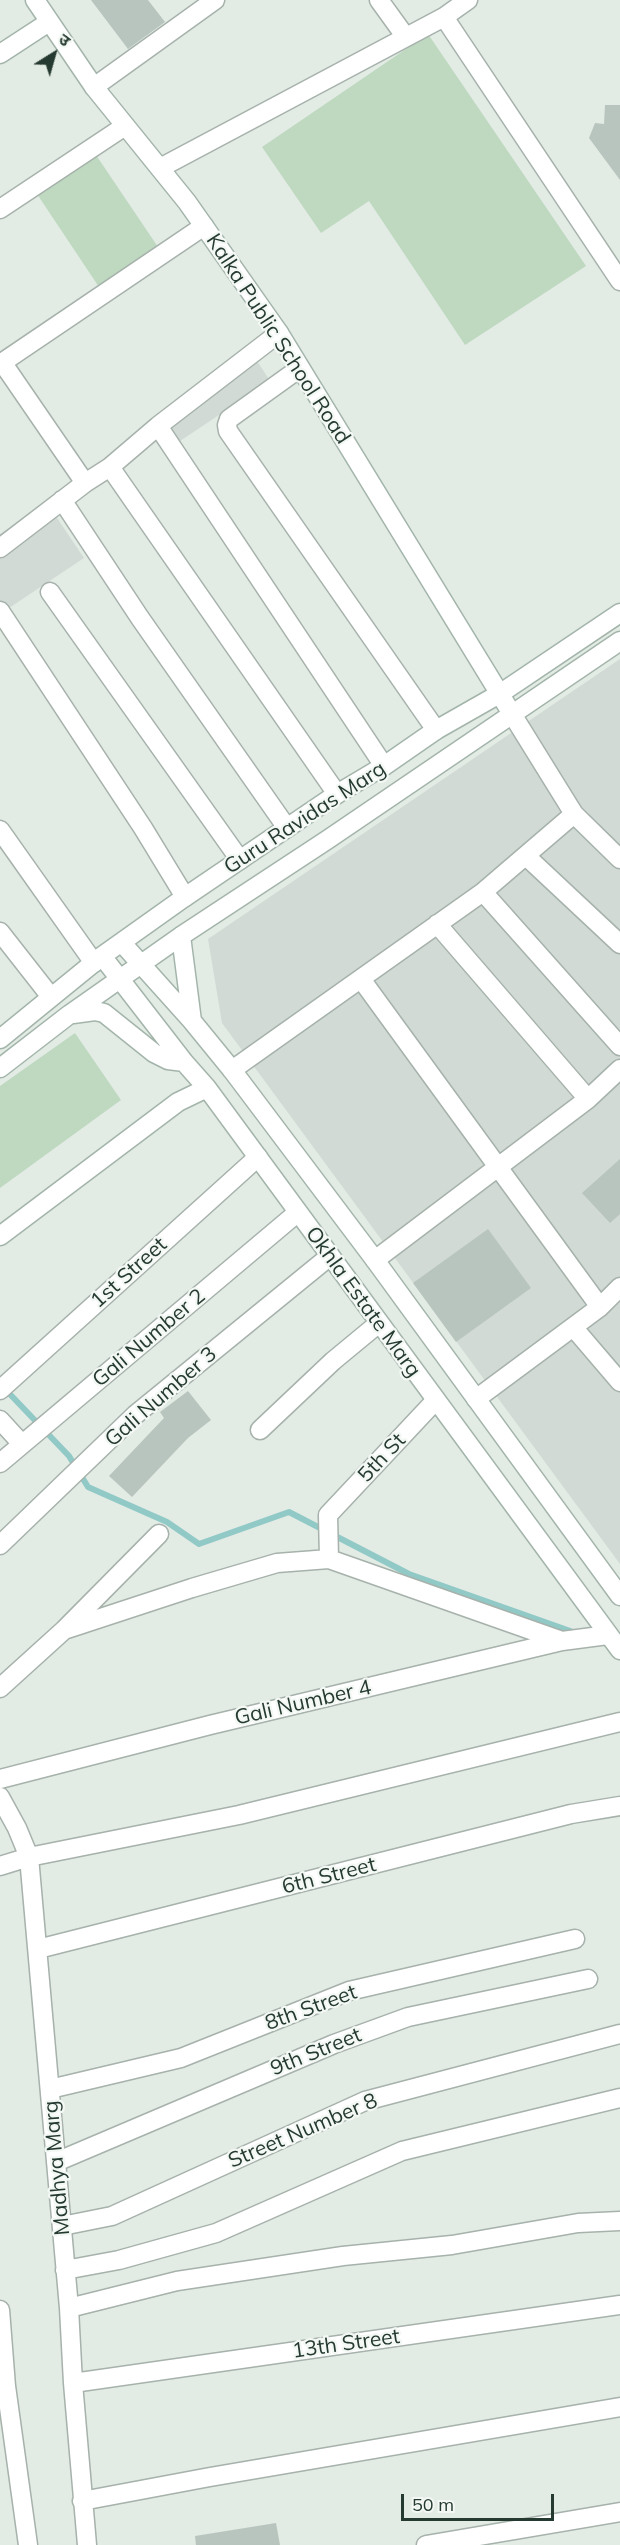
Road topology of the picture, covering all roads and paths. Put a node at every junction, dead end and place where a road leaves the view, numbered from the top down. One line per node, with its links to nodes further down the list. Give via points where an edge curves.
1 (34, 0): 6 (street, Kalka Public School Road)
2 (215, 0): 9 (street)
3 (379, 0): 7 (street)
4 (468, 0): 5 (street)
5 (444, 17): 7 (street); 14 (street)
6 (49, 22): 8 (street); 9 (street, Kalka Public School Road)
7 (405, 36): 11 (street)
8 (0, 54)
9 (94, 87): 10 (street, Kalka Public School Road)
10 (125, 126): 11 (street, Kalka Public School Road); 12 (street)
11 (160, 168): 13 (street, Kalka Public School Road)
12 (0, 209)
13 (204, 226): 16 (street, Kalka Public School Road); 17 (street)
14 (613, 256): 15 (street)
15 (620, 281)
16 (279, 333): 18 (street, Kalka Public School Road); 19 (street)
17 (1, 363): 21 (street)
18 (300, 368): 28 (street, Kalka Public School Road); 30 (street, via 229,419 228,431)
19 (159, 426): 20 (street); 31 (street)
20 (110, 467): 21 (street); 32 (street)
21 (85, 483): 22 (street)
22 (62, 500): 23 (street); 34 (street)
23 (0, 548)
24 (50, 592): 38 (street)
25 (0, 611): 40 (street)
26 (620, 612): 28 (street, Guru Ravidas Marg)
27 (620, 641): 29 (street, Guru Ravidas Marg)
28 (501, 693): 29 (street, Kalka Public School Road); 30 (street, Guru Ravidas Marg)
29 (512, 714): 33 (street, Kalka Public School Road); 43 (street, Guru Ravidas Marg)
30 (436, 730): 31 (street, Guru Ravidas Marg)
31 (384, 766): 32 (street, Guru Ravidas Marg)
32 (337, 794): 34 (street, Guru Ravidas Marg)
33 (574, 814): 36 (street); 37 (street, Kalka Public School Road)
34 (287, 828): 38 (street, Guru Ravidas Marg)
35 (0, 830): 46 (street, Okhla Estate Marg)
36 (526, 856): 39 (street); 45 (street)
37 (620, 859)
38 (240, 860): 40 (street, Guru Ravidas Marg)
39 (483, 892): 41 (street); 54 (street)
40 (185, 897): 44 (street, Guru Ravidas Marg)
41 (437, 924): 49 (street); 60 (street)
42 (0, 932): 50 (street)
43 (181, 936): 47 (street, Guru Ravidas Marg); 52 (street)
44 (122, 943): 46 (street, Guru Ravidas Marg); 47 (street, Okhla Estate Marg)
45 (620, 944)
46 (98, 960): 48 (street, Okhla Estate Marg); 50 (street, Guru Ravidas Marg)
47 (140, 965): 48 (street, Guru Ravidas Marg); 52 (street, Okhla Estate Marg)
48 (119, 979): 51 (street, Guru Ravidas Marg); 55 (street, Okhla Estate Marg)
49 (361, 979): 58 (street); 62 (street)
50 (51, 997): 53 (street, Guru Ravidas Marg)
51 (70, 1014): 55 (street, via 104,1013 154,1053); 56 (street, Guru Ravidas Marg)
52 (192, 1021): 58 (street, Okhla Estate Marg)
53 (0, 1039)
54 (620, 1046)
55 (184, 1062): 59 (street, Okhla Estate Marg)
56 (0, 1068)
57 (620, 1069): 60 (street)
58 (232, 1070): 66 (street, Okhla Estate Marg)
59 (207, 1088): 61 (street, Okhla Estate Marg); 64 (street, via 178,1102)
60 (588, 1099): 62 (street)
61 (258, 1157): 63 (street, Okhla Estate Marg); 72 (street, 1st Street)
62 (499, 1167): 66 (street); 68 (street)
63 (297, 1213): 65 (street, Okhla Estate Marg); 77 (street, Gali Number 2)
64 (0, 1236)
65 (330, 1256): 69 (street, Okhla Estate Marg); 80 (street, Gali Number 3, via 135,1416)
66 (375, 1260): 73 (street, Okhla Estate Marg)
67 (618, 1292): 68 (street)
68 (600, 1306): 70 (street)
69 (379, 1323): 74 (street, Okhla Estate Marg); 76 (street)
70 (573, 1327): 71 (street); 73 (street)
71 (620, 1382)
72 (0, 1390)
73 (476, 1399): 82 (street, Okhla Estate Marg)
74 (435, 1401): 81 (street, 5th St, via 328,1515); 84 (street, Okhla Estate Marg)
75 (0, 1420): 77 (street)
76 (260, 1430)
77 (22, 1444): 78 (street, Gali Number 2)
78 (0, 1463)
79 (159, 1534): 83 (street)
80 (0, 1545)
81 (329, 1560): 83 (street, via 277,1563); 85 (street)
82 (620, 1596)
83 (64, 1630): 87 (street)
84 (608, 1635): 85 (street, Gali Number 4); 86 (street, Okhla Estate Marg)
85 (562, 1641): 89 (street, Gali Number 4)
86 (620, 1650)
87 (0, 1688)
88 (620, 1722): 92 (street, via 239,1815)
89 (0, 1779)
90 (0, 1797): 92 (street, Madhya Marg)
91 (620, 1806): 95 (street, 6th Street, via 571,1814)
92 (29, 1857): 93 (street); 95 (street, Madhya Marg)
93 (0, 1866)
94 (575, 1939): 98 (street, 8th Street, via 349,1991 181,2058)
95 (39, 1949): 98 (street, Madhya Marg)
96 (588, 1979): 100 (street, 9th Street, via 408,2017 334,2044)
97 (620, 2034): 102 (street, Street Number 8, via 365,2101 112,2216)
98 (50, 2090): 100 (street, Madhya Marg)
99 (620, 2098): 103 (street, via 402,2151 216,2233 119,2260)
100 (56, 2162): 102 (street, Madhya Marg)
101 (620, 2221): 105 (street, via 578,2223 452,2245 343,2256 177,2281)
102 (62, 2226): 103 (street, Madhya Marg)
103 (65, 2270): 105 (street, Madhya Marg)
104 (620, 2305): 107 (street, 13th Street)
105 (69, 2307): 107 (street, Madhya Marg)
106 (0, 2310): 111 (street, via 6,2386)
107 (73, 2382): 109 (street, Madhya Marg)
108 (620, 2407): 109 (street)
109 (82, 2501): 112 (street, Madhya Marg)
110 (620, 2512): 113 (street)
111 (28, 2545)
112 (87, 2545)
113 (426, 2545)

